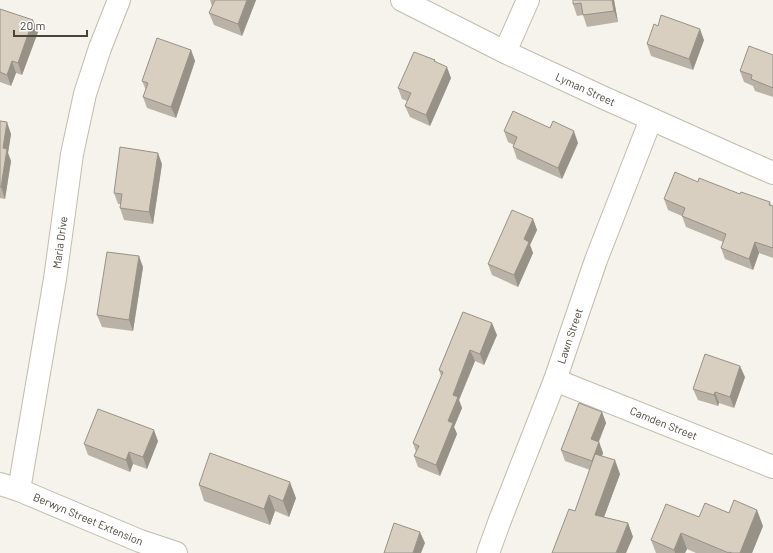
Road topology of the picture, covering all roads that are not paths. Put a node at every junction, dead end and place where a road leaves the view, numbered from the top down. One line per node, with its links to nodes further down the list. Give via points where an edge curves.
1 (119, 0): 9 (street, Maria Drive, via 85,94 72,154 55,279)
2 (402, 0): 4 (street, Lyman Street)
3 (528, 0): 4 (street)
4 (505, 52): 5 (street, Lyman Street)
5 (651, 119): 6 (street, Lyman Street); 7 (street, Lawn Street, via 596,260)
6 (773, 172)
7 (554, 380): 8 (street, Camden Street); 11 (street, Lawn Street)
8 (773, 467)
9 (10, 487): 10 (street, Berwyn Street Extension)
10 (176, 553)
11 (488, 553)

